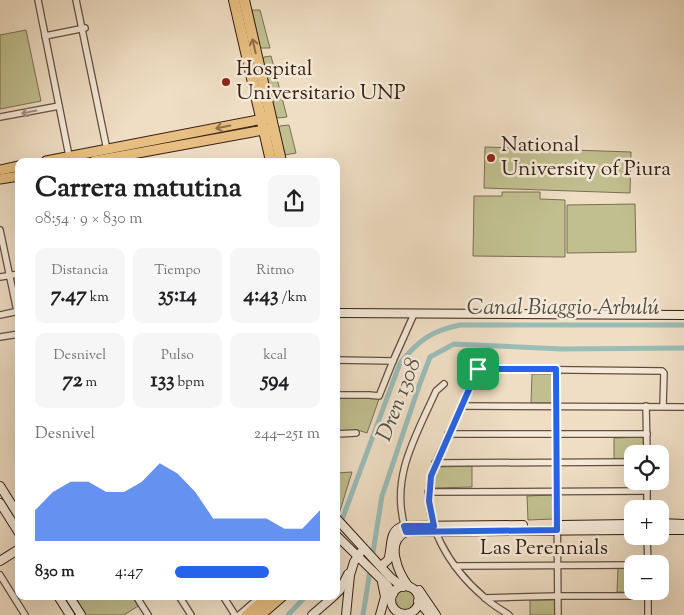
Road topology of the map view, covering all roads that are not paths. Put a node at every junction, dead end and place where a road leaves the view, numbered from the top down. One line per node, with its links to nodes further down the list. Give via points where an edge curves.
1 (38, 0): 6 (street)
2 (76, 0): 5 (street)
3 (234, 0): 9 (highway)
4 (244, 0): 9 (highway, one-way to 4)
5 (83, 29): 6 (street); 10 (street)
6 (45, 36): 7 (street)
7 (59, 106): 8 (street, one-way to 8); 11 (street)
8 (0, 117)
9 (267, 124): 10 (main road, one-way to 10); 13 (main road); 14 (highway); 15 (highway)
10 (107, 150): 12 (main road)
11 (69, 158)
12 (73, 158)
13 (108, 158)
14 (271, 158)
15 (281, 158)
16 (15, 167): 17 (main road)
17 (0, 170)
18 (15, 177): 19 (main road)
19 (0, 179)
20 (0, 230): 22 (street)
21 (15, 275): 22 (street)
22 (9, 276): 23 (street); 24 (street)
23 (0, 277)
24 (15, 299)
25 (15, 312): 28 (street)
26 (340, 313): 27 (street)
27 (414, 314): 29 (street); 33 (street)
28 (0, 315)
29 (684, 315)
30 (15, 335): 31 (street)
31 (0, 337)
32 (340, 360): 33 (street)
33 (393, 361): 36 (street, via 379,396)
34 (556, 369): 37 (street, via 478,369); 38 (street); 40 (street, via 662,371)
35 (444, 384): 64 (street, via 436,391 403,467 400,502)
36 (340, 395)
37 (461, 406): 38 (street); 44 (street)
38 (556, 406): 39 (street); 46 (street)
39 (646, 406): 40 (street); 45 (street)
40 (663, 406): 41 (street)
41 (684, 407)
42 (356, 433): 43 (street)
43 (340, 434)
44 (448, 434): 46 (street); 50 (street)
45 (647, 434): 46 (street); 47 (street)
46 (556, 435): 48 (street)
47 (647, 445)
48 (557, 462): 49 (street); 50 (street); 52 (street)
49 (624, 462)
50 (435, 463): 54 (street)
51 (0, 486): 57 (street)
52 (557, 491): 53 (street); 54 (street); 63 (street)
53 (647, 491): 55 (street)
54 (428, 492): 65 (street)
55 (647, 500)
56 (0, 503): 62 (street)
57 (15, 510)
58 (340, 522): 69 (street)
59 (669, 523): 61 (street)
60 (624, 524): 63 (street)
61 (684, 524)
62 (15, 527)
63 (557, 528): 65 (street); 66 (street); 77 (street)
64 (405, 529): 65 (street); 76 (street, via 399,527 393,533 390,558); 82 (street, via 395,554)
65 (435, 529): 79 (street)
66 (624, 530)
67 (669, 530): 68 (street)
68 (684, 530)
69 (354, 536): 71 (street); 72 (street)
70 (340, 539): 71 (street)
71 (349, 547): 74 (street); 83 (street, via 348,574)
72 (364, 547): 74 (street); 76 (street)
73 (15, 552): 75 (street)
74 (360, 559): 81 (street); 88 (street, via 352,567)
75 (0, 561)
76 (380, 565): 82 (street, via 391,578)
77 (558, 565): 78 (street, Las Perennials); 79 (street, Las Perennials); 85 (street)
78 (624, 565)
79 (455, 566): 90 (street)
80 (0, 575): 87 (street)
81 (378, 577): 89 (street); 116 (street, via 385,597)
82 (405, 584): 89 (street); 102 (street, via 416,593); 118 (street, via 419,590)
83 (340, 590)
84 (624, 595): 85 (street)
85 (558, 596): 90 (street); 120 (street)
86 (340, 597): 88 (street)
87 (15, 598)
88 (348, 598): 115 (street)
89 (392, 598): 104 (street); 116 (street)
90 (484, 598): 119 (street)
91 (16, 600): 105 (street)
92 (61, 600): 106 (street)
93 (72, 600): 107 (street)
94 (139, 600): 108 (street)
95 (181, 600): 109 (street)
96 (226, 600): 110 (street)
97 (261, 600): 111 (street)
98 (262, 600): 112 (highway)
99 (277, 600): 113 (highway)
100 (329, 600): 114 (street)
101 (648, 600): 121 (street)
102 (418, 602): 103 (street); 117 (street)
103 (414, 610): 104 (street, via 406,614); 117 (street)
104 (393, 613)
105 (26, 615)
106 (70, 615)
107 (81, 615)
108 (148, 615)
109 (190, 615)
110 (235, 615)
111 (239, 615)
112 (247, 615)
113 (260, 615)
114 (312, 615)
115 (346, 615)
116 (382, 615)
117 (428, 615)
118 (436, 615)
119 (509, 615)
120 (558, 615)
121 (648, 615)

